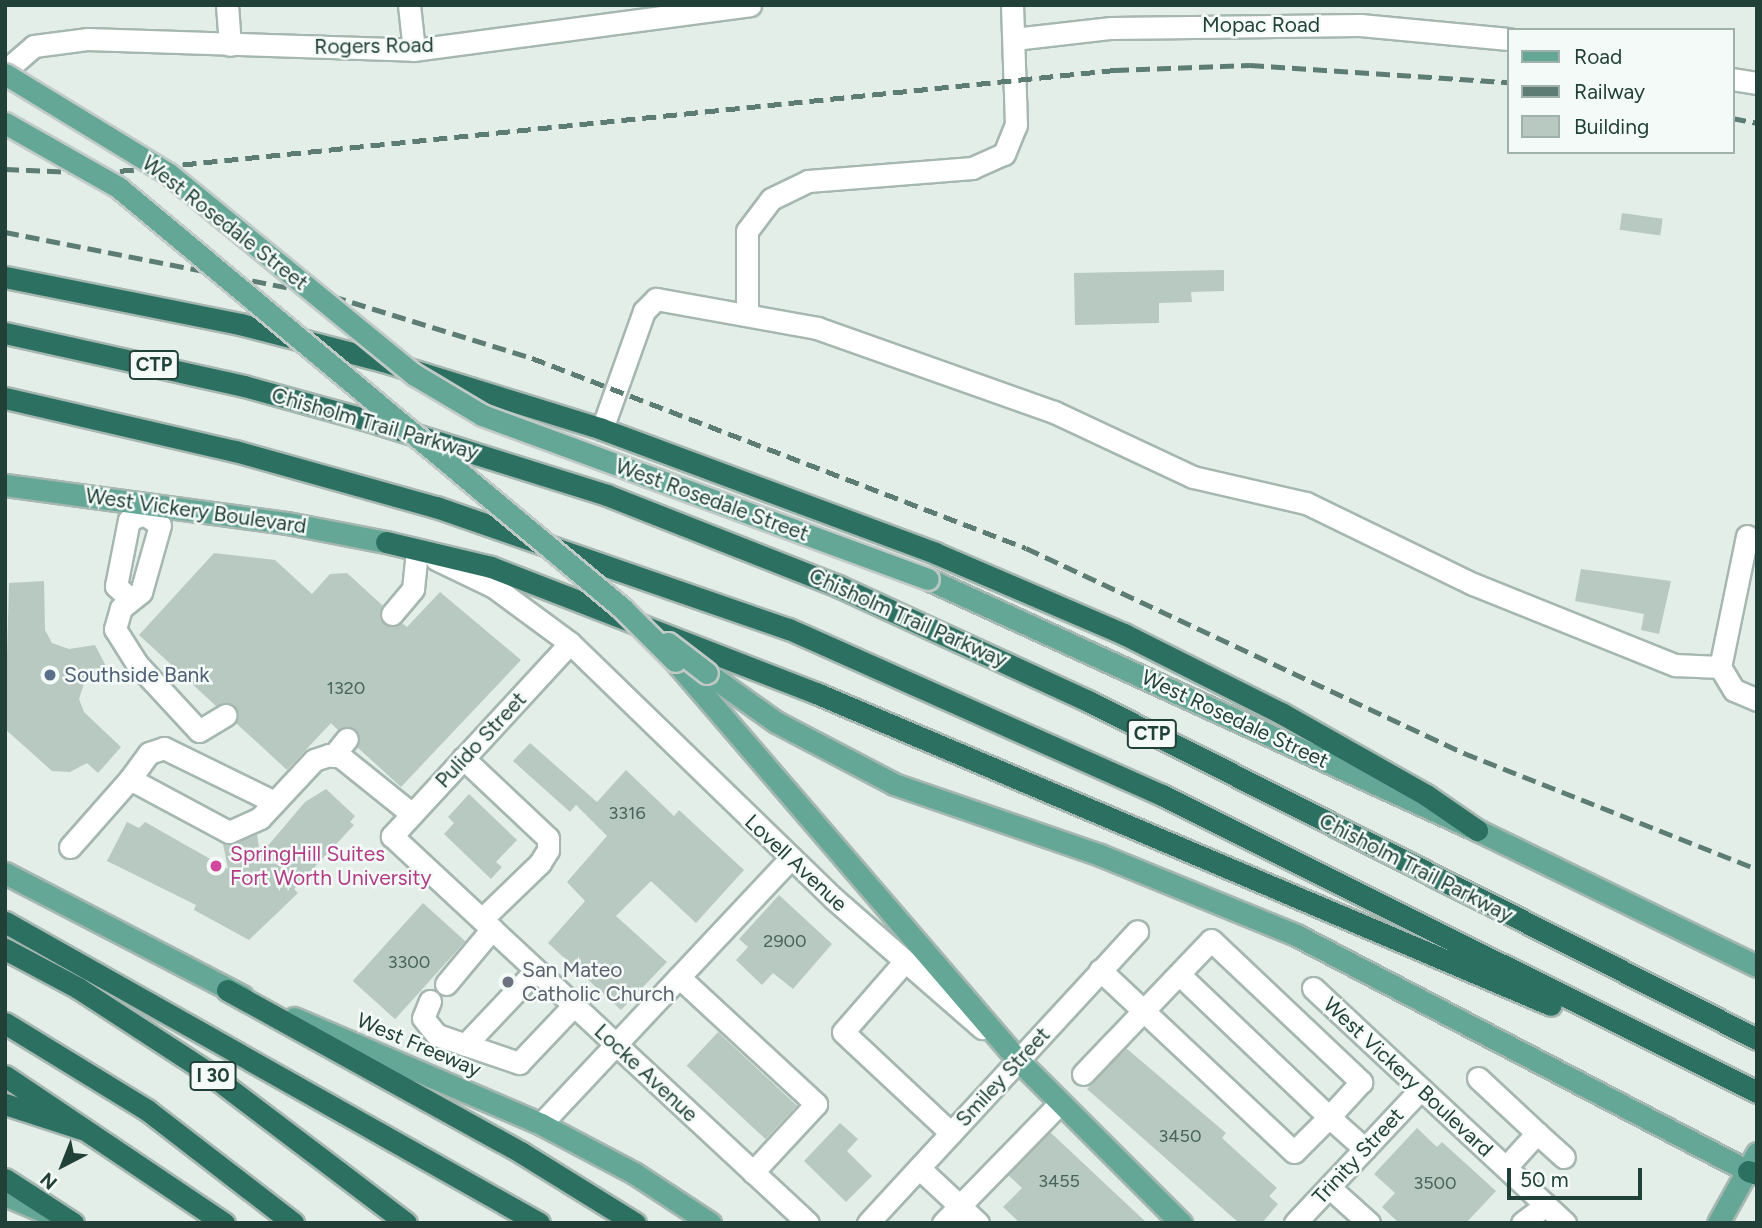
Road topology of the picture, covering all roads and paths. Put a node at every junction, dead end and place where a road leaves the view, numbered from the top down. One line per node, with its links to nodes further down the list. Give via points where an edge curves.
1 (227, 5): 7 (street)
2 (409, 5): 8 (street)
3 (750, 5): 8 (street, Rogers Road)
4 (1012, 5): 5 (street)
5 (1014, 39): 6 (street, Mopac Road, via 1111,28 1360,25); 14 (street, via 1016,125 1004,154 972,168 808,181 771,199 747,231)
6 (1506, 39)
7 (230, 46): 8 (street, Rogers Road); 9 (street, Rogers Road, via 87,39 34,46)
8 (414, 50)
9 (5, 73): 36 (main road, West Rosedale Street, bridge, via 169,174 415,375 482,415 929,579)
10 (1734, 79): 11 (street)
11 (1757, 83)
12 (5, 123): 24 (main road, West Rosedale Street, bridge, via 118,187)
13 (5, 276): 17 (highway, via 318,344)
14 (747, 314): 17 (street, via 665,298 649,303); 27 (street, via 851,337 927,363 1054,412 1193,477 1306,503 1473,584 1675,665)
15 (5, 333): 60 (highway, Chisholm Trail Parkway / CTP, via 302,402 607,495 901,612 1088,701)
16 (5, 398): 61 (highway, CTP, via 281,463 580,554 897,674 1162,794)
17 (602, 429): 36 (highway, via 935,553 1124,634 1281,713 1426,794)
18 (5, 485): 19 (main road, West Vickery Boulevard)
19 (145, 509): 21 (main road, West Vickery Boulevard); 23 (street, via 129,520 116,586); 23 (street, via 160,525 141,592)
20 (1747, 536): 27 (street)
21 (386, 542): 22 (street, Lovell Avenue); 61 (highway, via 491,567 791,683 1502,988)
22 (417, 553): 25 (street, via 413,589); 26 (street, Lovell Avenue, via 494,587)
23 (129, 598): 29 (street, via 115,629 137,664 199,731)
24 (622, 608): 64 (main road, West Rosedale Street, bridge, via 675,661); 79 (main road, bridge, via 776,722 894,784 1100,855 1296,935)
25 (392, 614)
26 (570, 643): 32 (street, Pulido Street); 39 (street, Lovell Avenue)
27 (1720, 667): 28 (street, via 1734,690)
28 (1757, 700)
29 (226, 715)
30 (347, 738): 31 (street)
31 (333, 756): 34 (street, via 314,761); 35 (street, via 375,774)
32 (463, 758): 35 (street, Pulido Street); 43 (street, via 548,838 548,850 540,863)
33 (130, 779): 34 (street, via 229,832 260,818); 34 (street, via 149,753 164,748); 38 (street)
34 (272, 801)
35 (412, 814): 37 (street, Pulido Street)
36 (1477, 830): 48 (main road)
37 (392, 836): 43 (street, Locke Avenue)
38 (69, 847)
39 (791, 858): 47 (street, Lovell Avenue); 52 (street)
40 (5, 873): 44 (main road)
41 (5, 878): 44 (main road)
42 (5, 922): 92 (highway)
43 (487, 924): 49 (street, Locke Avenue); 53 (street)
44 (103, 925): 55 (main road, West Freeway)
45 (1137, 931): 50 (street, Smiley Street)
46 (5, 949): 91 (highway, I 30, via 79,988 206,1070)
47 (905, 961): 64 (street, Lovell Avenue); 75 (street, via 844,1032)
48 (1757, 966)
49 (536, 970): 57 (street, Locke Avenue); 63 (street)
50 (1100, 970): 58 (street); 64 (street, Smiley Street)
51 (1179, 974): 58 (street); 72 (street); 72 (street, via 1211,940 1331,1053 1361,1082)
52 (679, 977): 62 (street); 82 (street, via 816,1104)
53 (446, 984)
54 (1313, 988): 68 (street, West Vickery Boulevard)
55 (227, 990): 73 (main road, West Freeway); 93 (highway, via 522,1153)
56 (430, 1001): 63 (street, via 423,1018 436,1035)
57 (574, 1005): 62 (street, Locke Avenue); 63 (street, via 519,1063)
58 (1143, 1011): 65 (street); 72 (street, via 1294,1153)
59 (5, 1023): 90 (highway, via 147,1111)
60 (1757, 1039)
61 (1654, 1043): 69 (highway, CTP)
62 (616, 1044): 73 (street); 82 (street, Locke Avenue)
63 (465, 1045)
64 (1018, 1060): 71 (main road, Lovell Avenue); 75 (street, Smiley Street)
65 (1083, 1073)
66 (5, 1076): 74 (highway)
67 (1478, 1078): 76 (street)
68 (1421, 1089): 77 (street, Trinity Street); 80 (street, West Vickery Boulevard)
69 (1757, 1092)
70 (5, 1104): 74 (highway, via 60,1125)
71 (1059, 1104): 86 (street); 99 (main road, Lovell Avenue)
72 (1329, 1117): 77 (street)
73 (541, 1124): 94 (main road, West Freeway, via 634,1173)
74 (95, 1131): 89 (highway)
75 (951, 1133): 81 (street, Smiley Street)
76 (1537, 1133): 78 (street); 80 (street)
77 (1365, 1149): 84 (street, Trinity Street)
78 (1564, 1157)
79 (1754, 1163): 104 (main road)
80 (1506, 1167): 87 (street, West Vickery Boulevard)
81 (919, 1168): 86 (street); 96 (street, Smiley Street)
82 (753, 1172): 95 (street, Locke Avenue)
83 (5, 1179): 88 (highway)
84 (1329, 1186): 100 (street, Trinity Street); 101 (street)
85 (5, 1195): 88 (main road)
86 (959, 1205): 97 (street); 98 (street)
87 (1546, 1205): 102 (street); 103 (street, West Vickery Boulevard)
88 (73, 1223)
89 (225, 1223)
90 (293, 1223)
91 (407, 1223)
92 (539, 1223)
93 (635, 1223)
94 (710, 1223)
95 (808, 1223)
96 (868, 1223)
97 (943, 1223)
98 (978, 1223)
99 (1181, 1223)
100 (1295, 1223)
101 (1369, 1223)
102 (1522, 1223)
103 (1565, 1223)
104 (1718, 1223)

